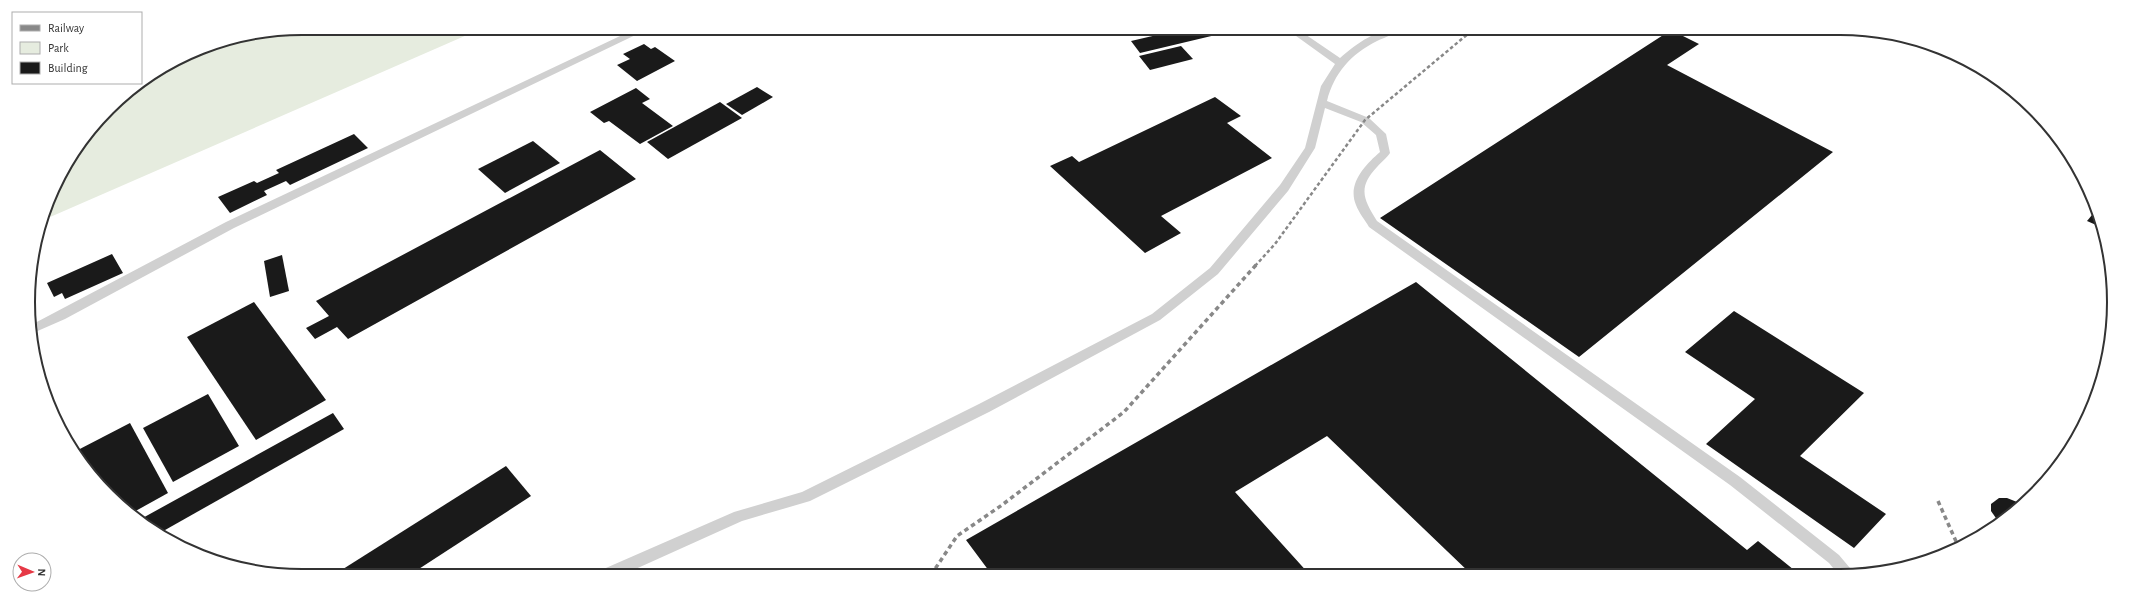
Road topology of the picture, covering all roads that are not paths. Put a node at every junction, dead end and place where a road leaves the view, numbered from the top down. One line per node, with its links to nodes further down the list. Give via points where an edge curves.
1 (630, 35): 6 (lane, via 230,225)
2 (1300, 35): 4 (lane)
3 (1382, 35): 4 (lane, via 1359,46)
4 (1340, 63): 5 (lane, via 1326,86)
5 (1322, 103): 7 (lane, via 1310,148 1284,188 1214,271 1156,317 984,408 804,497 739,516); 8 (lane, via 1365,120 1381,134 1386,153 1368,168 1358,191 1360,202 1373,224 1735,481)
6 (36, 327)
7 (620, 569)
8 (1843, 569)

